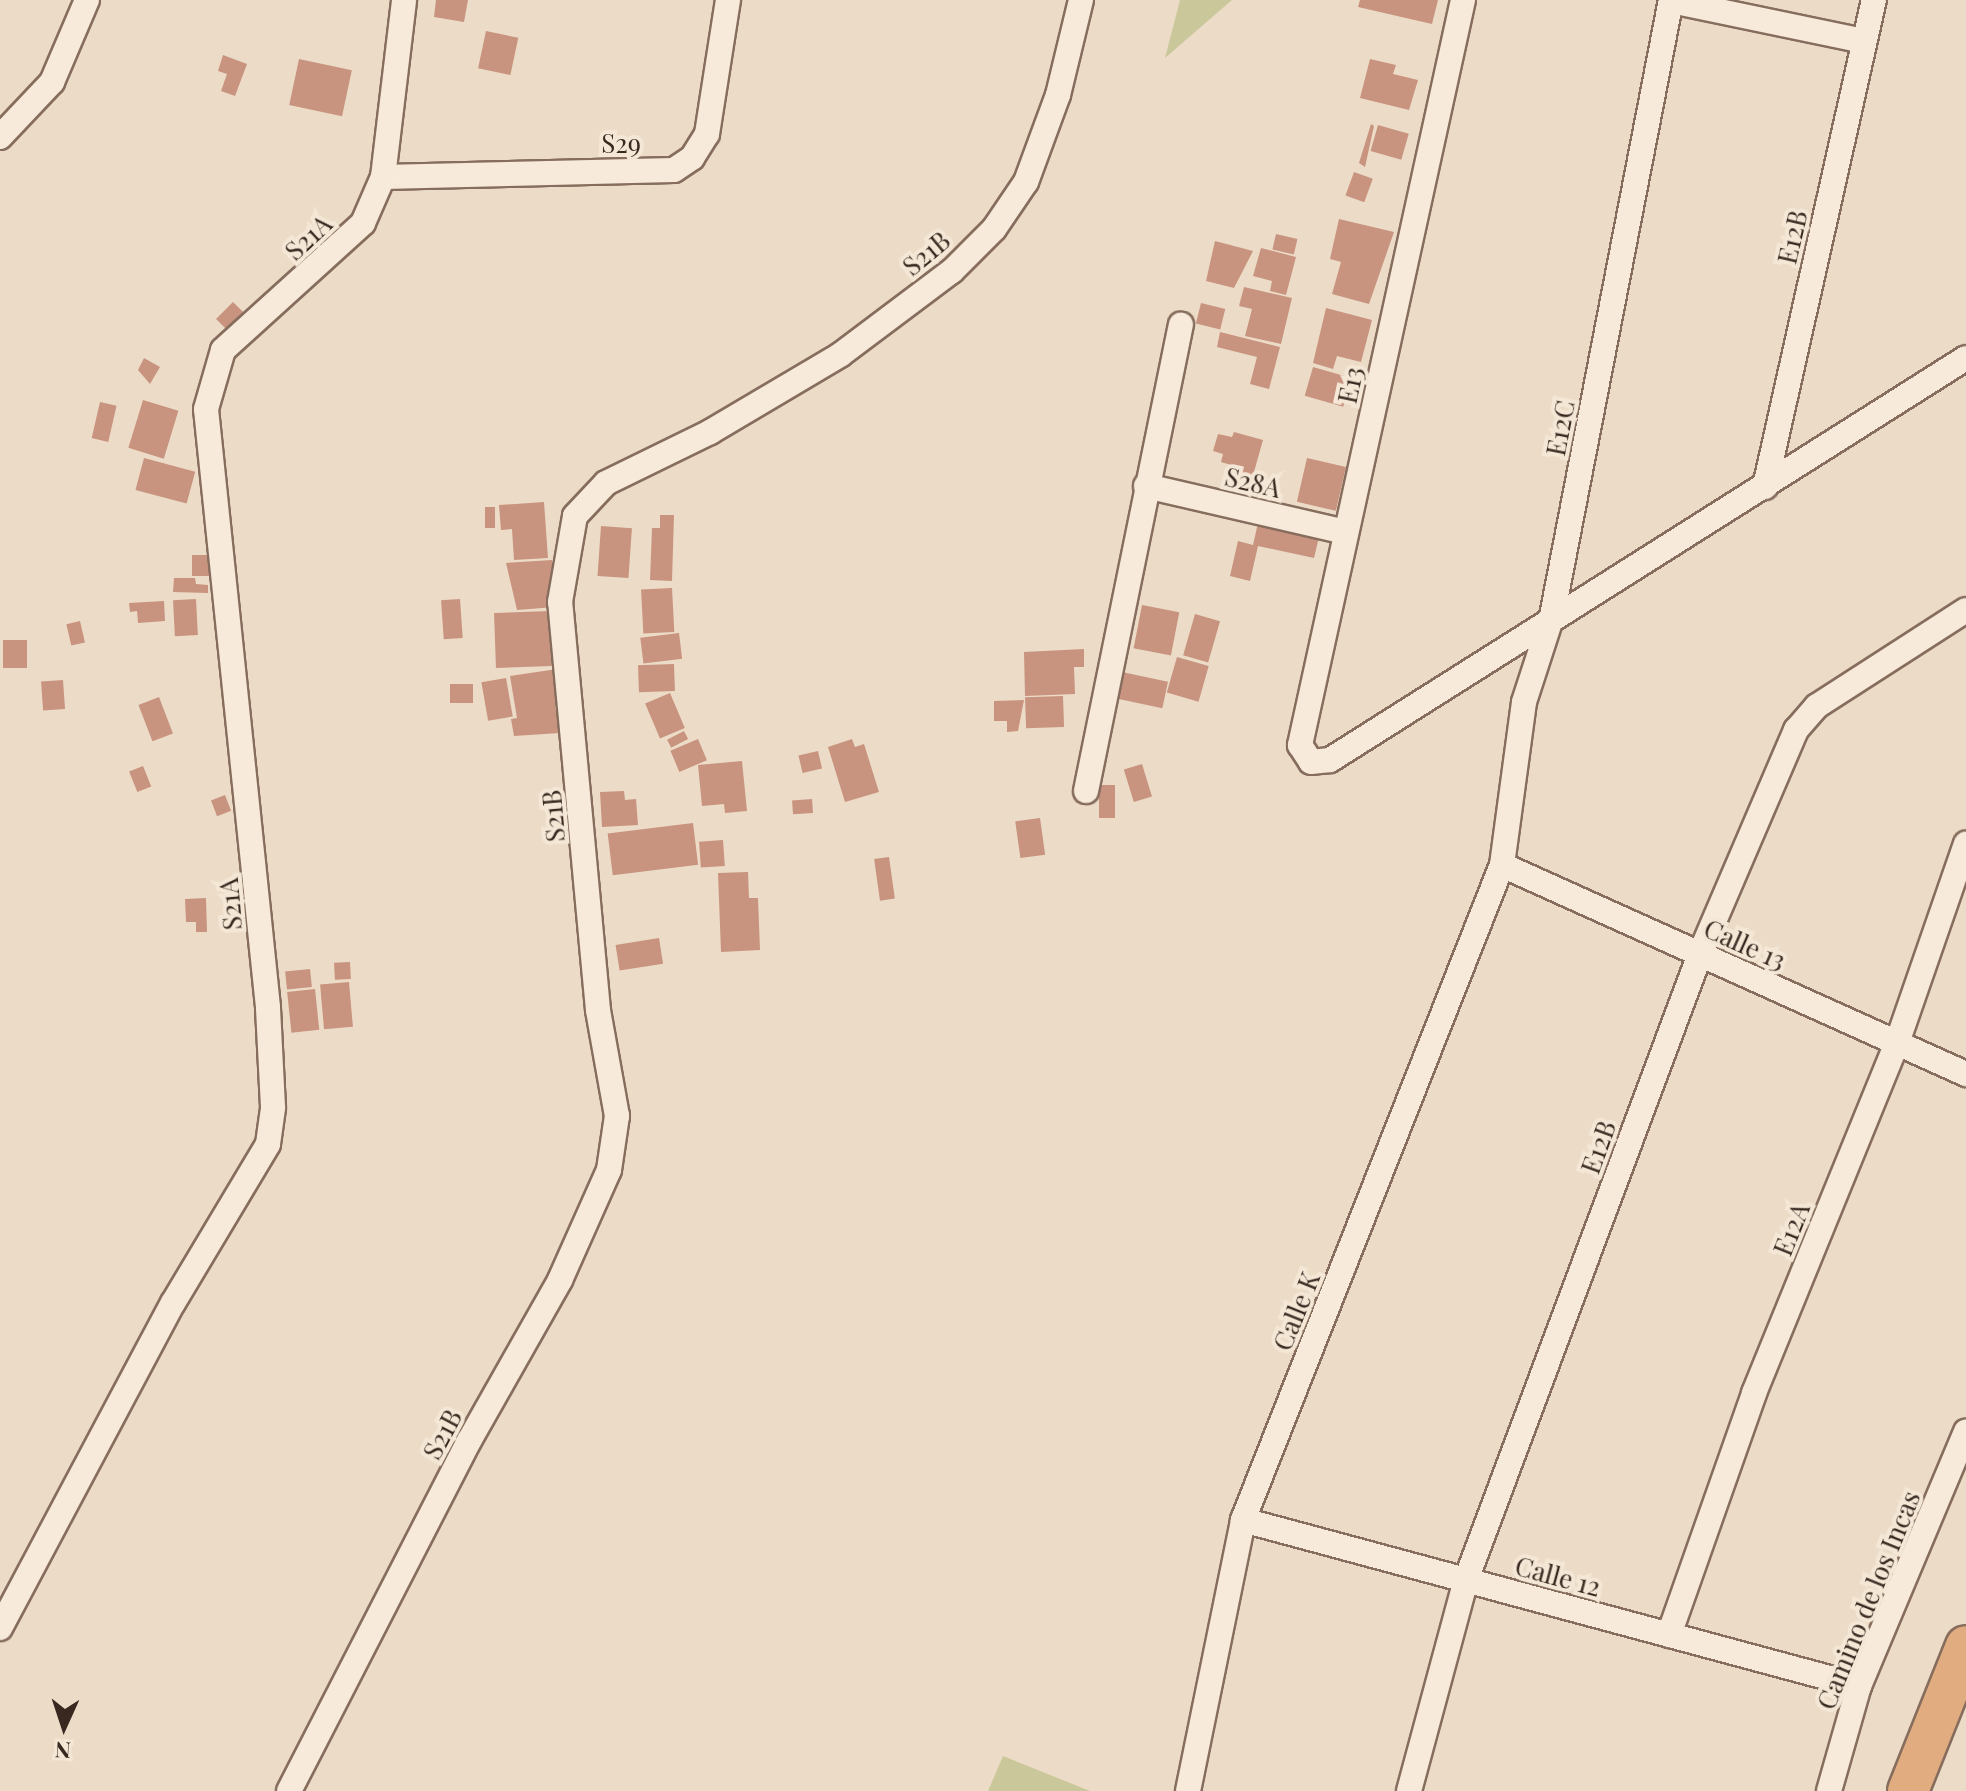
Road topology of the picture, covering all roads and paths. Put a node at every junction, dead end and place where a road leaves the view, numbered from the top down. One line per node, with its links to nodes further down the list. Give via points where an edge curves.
1 (87, 0): 9 (street, via 52,82)
2 (404, 0): 10 (street, S21A)
3 (728, 0): 10 (street, S29, via 707,134 692,158 674,170)
4 (1081, 0): 31 (street, S21B, via 1058,95 1026,182 994,229 952,271 840,355 710,432 606,483 575,516 560,602 598,1010 617,1116 609,1170 560,1280 469,1441)
5 (1463, 0): 15 (street, E13)
6 (1874, 0): 8 (street, E12B)
7 (1671, 1): 8 (street); 17 (street, E12C)
8 (1864, 41): 14 (street, E12B)
9 (0, 137)
10 (383, 177): 27 (street, S21A, via 363,223 223,350 206,409 268,1007 273,1107 268,1144 166,1316)
11 (1181, 325): 13 (street)
12 (1966, 358): 14 (street)
13 (1146, 486): 15 (street, S28A); 18 (street)
14 (1765, 487): 17 (street)
15 (1346, 532): 17 (street, E13, via 1300,745 1311,762 1330,760)
16 (1966, 610): 21 (street, E12B, via 1817,706 1796,730)
17 (1552, 616): 20 (street, E12C, via 1524,702)
18 (1086, 791)
19 (1966, 844): 22 (street, E12A)
20 (1502, 865): 21 (street, Calle 13); 25 (street, Calle K)
21 (1700, 954): 22 (street, Calle 13); 26 (street, E12B)
22 (1897, 1043): 23 (street, Calle 13); 28 (street, E12A, via 1754,1393)
23 (1966, 1074)
24 (1966, 1432): 30 (street, Camino de los Incas)
25 (1243, 1520): 26 (street, Calle 12); 32 (street, Calle K)
26 (1466, 1580): 28 (street, Calle 12); 33 (street, E12B)
27 (0, 1628)
28 (1669, 1635): 30 (street, Calle 12)
29 (1966, 1646): 35 (highway)
30 (1859, 1686): 34 (street, Camino de los Incas)
31 (289, 1791)
32 (1188, 1791)
33 (1409, 1791)
34 (1829, 1791)
35 (1908, 1791)

